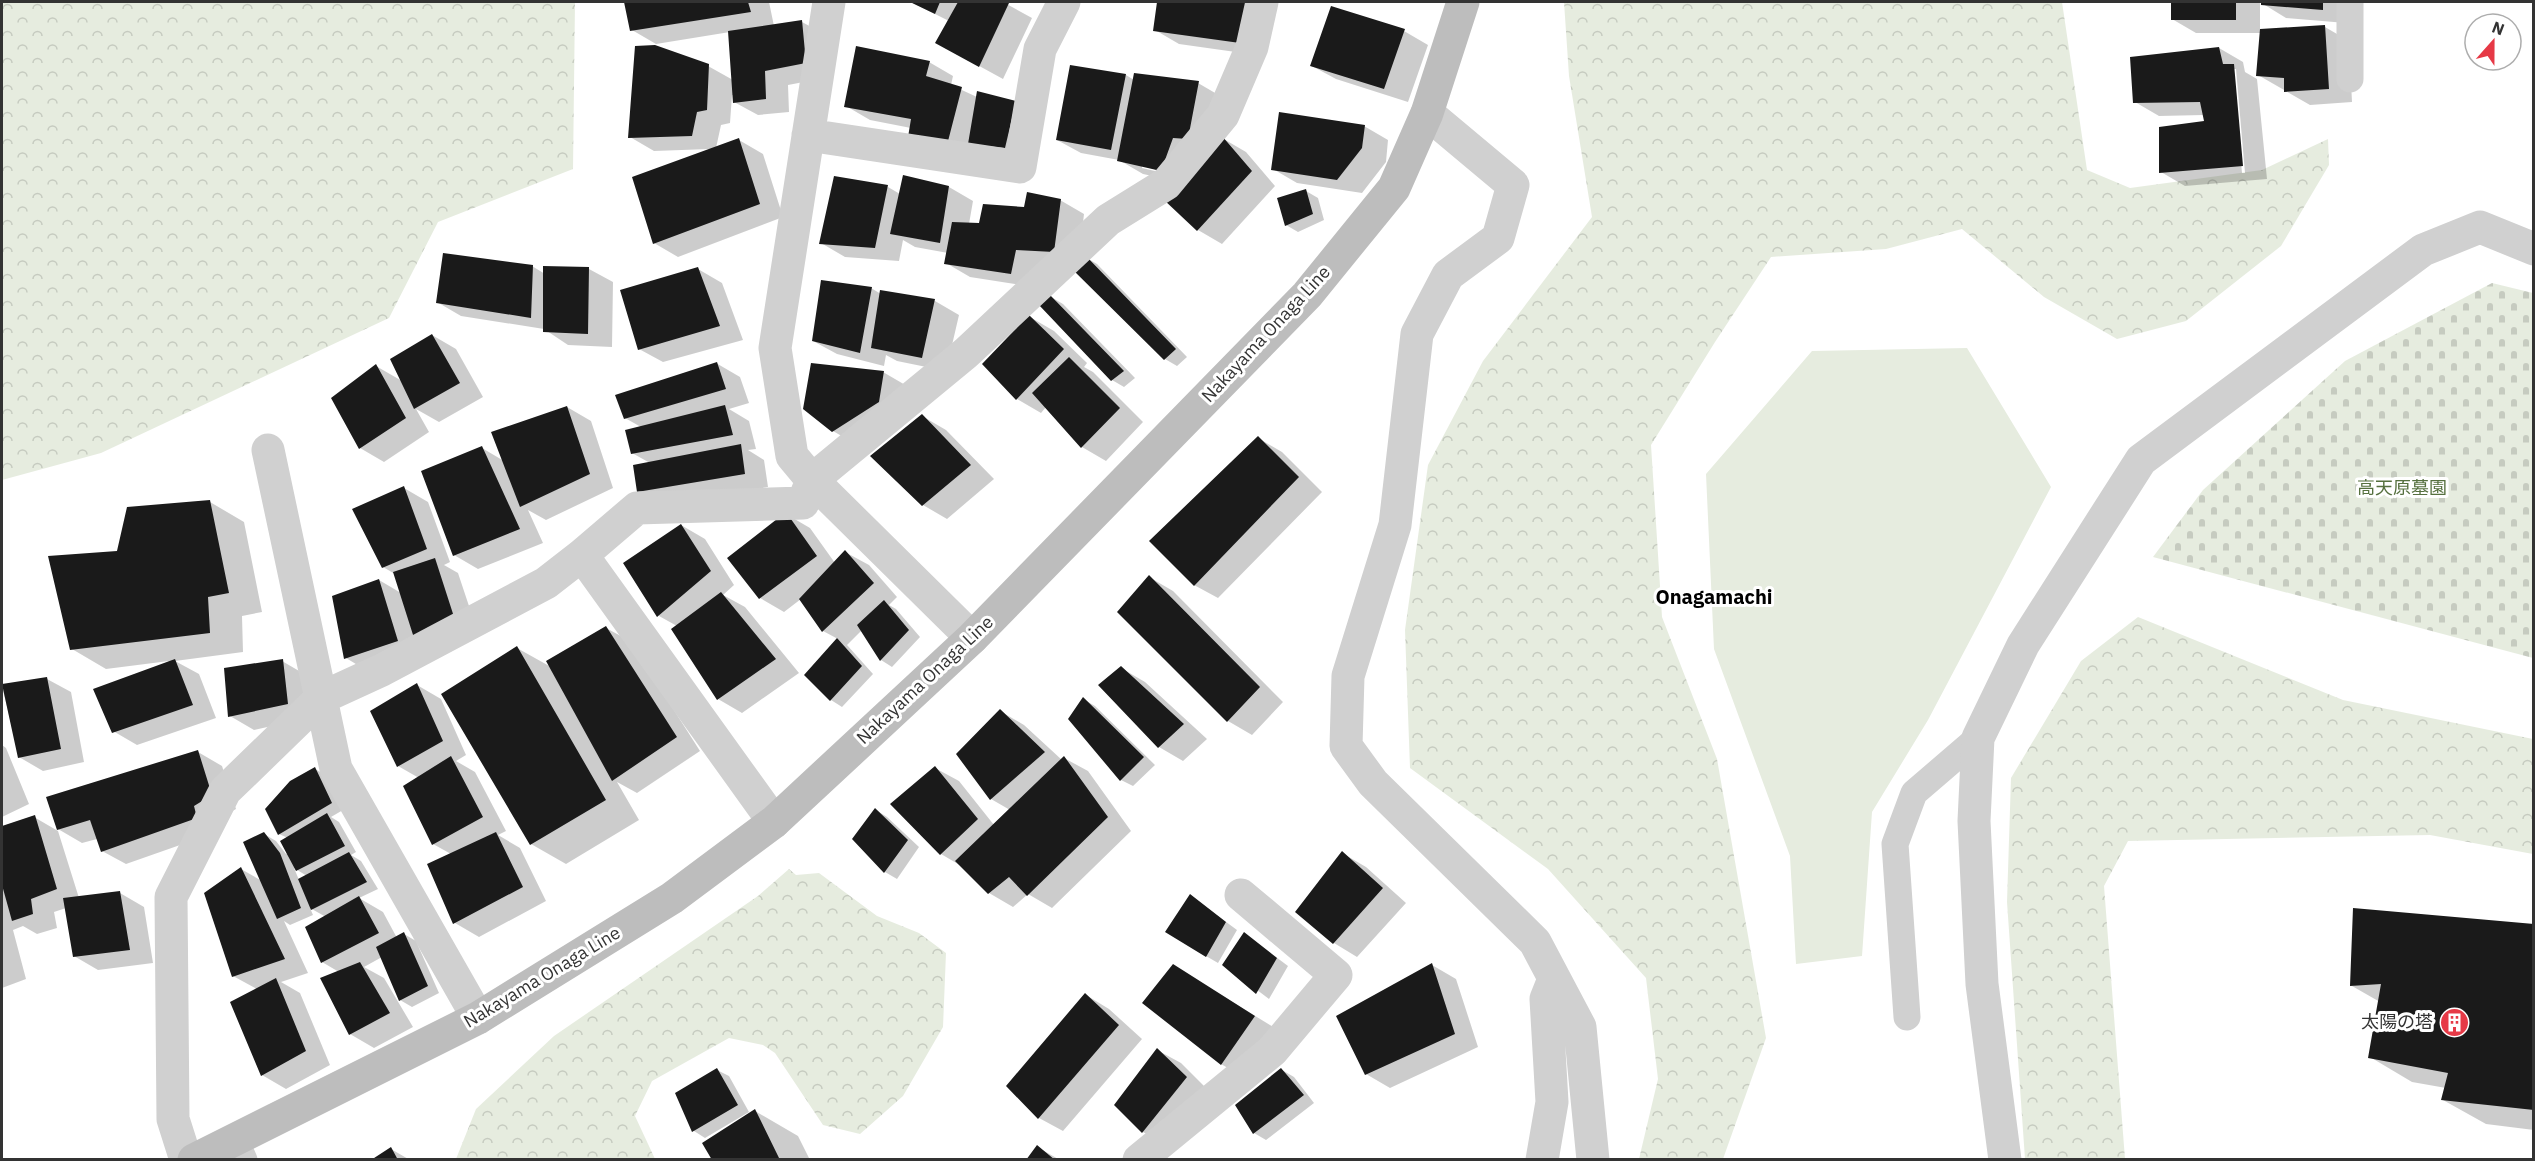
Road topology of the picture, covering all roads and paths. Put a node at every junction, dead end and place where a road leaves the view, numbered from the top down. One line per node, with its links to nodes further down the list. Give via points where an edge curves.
1 (829, 2): 8 (street)
2 (1064, 2): 8 (street, via 1040,49 1020,167)
3 (1262, 2): 11 (street, via 1252,47 1223,115 1166,184 1108,220 966,353)
4 (1463, 2): 7 (main road, Nakayama Onaga Line)
5 (2350, 2): 6 (lane)
6 (2350, 79)
7 (1427, 113): 13 (main road, Nakayama Onaga Line, via 1394,188 1307,295); 18 (street, via 1513,185 1498,238 1448,275 1417,334 1395,525 1348,676 1346,746 1374,783 1535,942)
8 (808, 135): 11 (street, via 775,348 792,456)
9 (2534, 249): 15 (street, via 2480,226 2423,250 2141,460 2023,645)
10 (268, 450): 14 (street)
11 (812, 480): 12 (street, via 803,503 637,508); 13 (street)
12 (582, 555): 14 (street, via 546,583); 16 (street)
13 (972, 638): 16 (main road, Nakayama Onaga Line)
14 (321, 698): 20 (street, via 336,769); 22 (street, via 225,791 171,897 173,1119)
15 (1978, 738): 19 (lane, via 1914,793 1895,844); 27 (street, via 1974,821 1982,984)
16 (774, 822): 20 (main road, Nakayama Onaga Line, via 672,898)
17 (1241, 895): 24 (street, via 1336,975 1272,1051)
18 (1554, 979): 25 (street, via 1546,999 1552,1102); 26 (street, via 1580,1027)
19 (1907, 1017)
20 (478, 1018): 21 (main road, Nakayama Onaga Line)
21 (239, 1150): 23 (main road, Nakayama Onaga Line)
22 (186, 1160)
23 (194, 1160)
24 (1139, 1160)
25 (1542, 1160)
26 (1593, 1160)
27 (2005, 1160)

